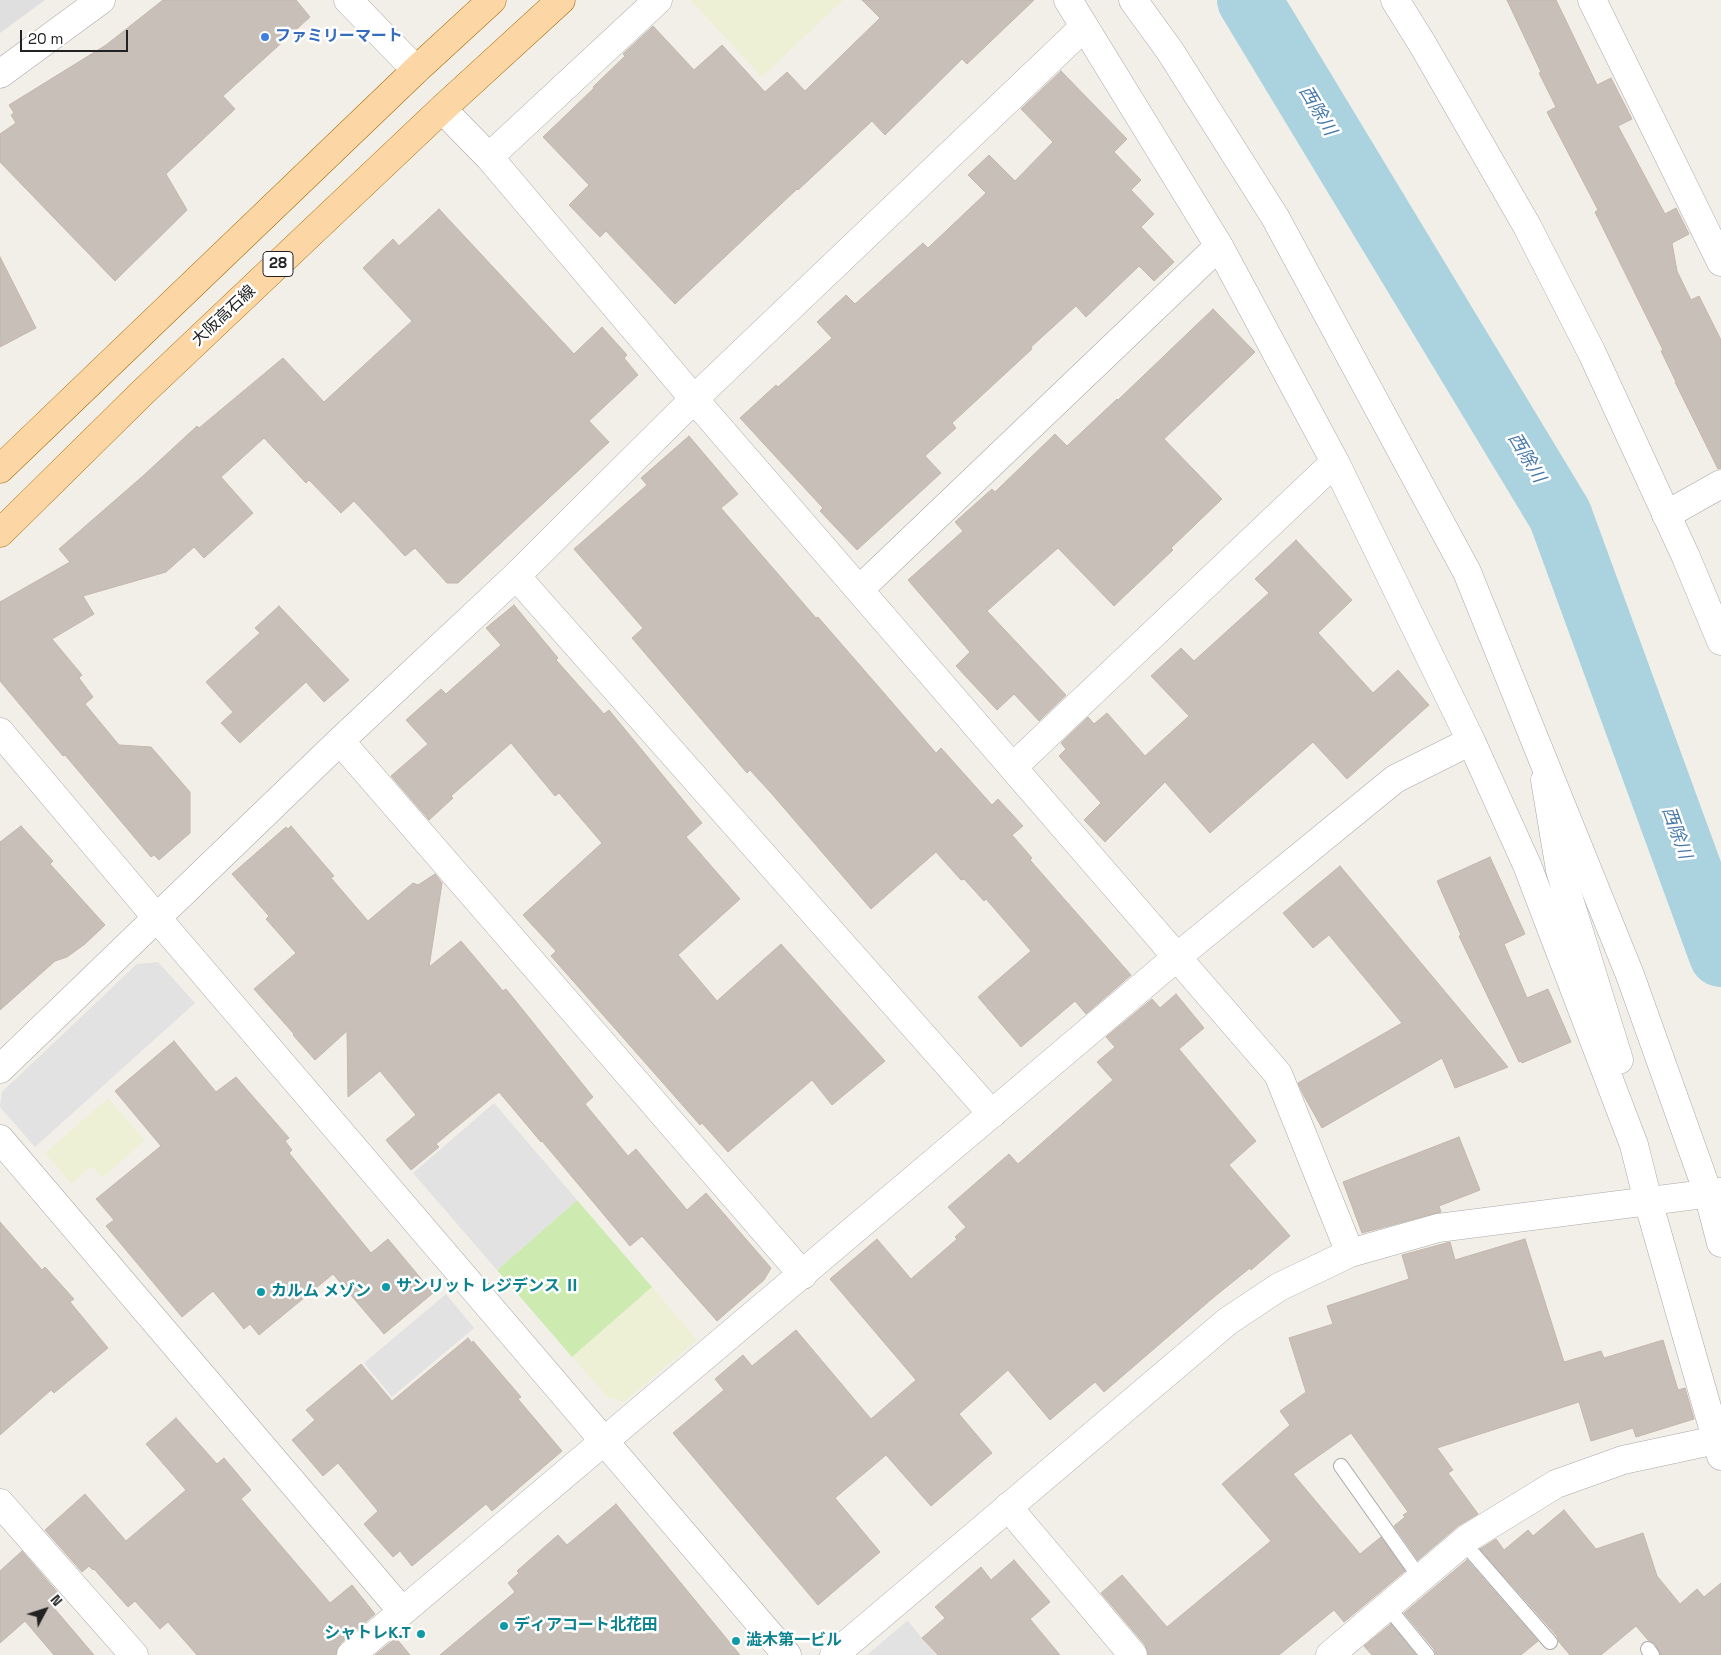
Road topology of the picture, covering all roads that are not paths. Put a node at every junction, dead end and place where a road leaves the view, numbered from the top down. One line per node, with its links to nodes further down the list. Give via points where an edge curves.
1 (101, 0): 12 (street)
2 (348, 0): 11 (street)
3 (492, 0): 11 (main road)
4 (561, 0): 13 (main road, 大阪高石線 / 28)
5 (658, 0): 14 (street)
6 (1068, 0): 10 (street)
7 (1133, 0): 29 (street, via 1170,51 1275,217 1380,410 1467,572)
8 (1395, 0): 21 (street, via 1527,226 1592,353)
9 (1592, 0): 16 (street)
10 (1084, 26): 15 (street); 17 (street)
11 (416, 70): 19 (main road)
12 (0, 74)
13 (442, 109): 14 (street); 22 (main road, 大阪高石線 / 28, via 142,393)
14 (490, 157): 17 (street)
15 (1219, 246): 18 (street); 24 (street)
16 (1721, 262)
17 (694, 399): 23 (street); 24 (street)
18 (1335, 462): 28 (street); 30 (street)
19 (0, 469)
20 (1721, 484): 21 (street)
21 (1666, 515): 25 (street)
22 (0, 533)
23 (516, 576): 27 (street); 34 (street)
24 (860, 589): 30 (street)
25 (1721, 641)
26 (0, 732): 31 (street)
27 (340, 741): 31 (street); 41 (street)
28 (1471, 742): 32 (street, via 1395,779); 36 (street, via 1527,865)
29 (1540, 749): 36 (street, via 1560,870 1624,1073); 37 (street)
30 (1013, 767): 32 (street)
31 (157, 918): 33 (street); 42 (street)
32 (1176, 957): 34 (street); 40 (street, via 1278,1074)
33 (0, 1069)
34 (992, 1114): 41 (street)
35 (0, 1139): 50 (street)
36 (1634, 1145): 38 (street)
37 (1714, 1192): 38 (street); 39 (street)
38 (1648, 1201): 40 (street, via 1438,1228); 43 (street)
39 (1721, 1242)
40 (1350, 1254): 46 (street, via 1279,1287 1228,1321)
41 (803, 1275): 42 (street)
42 (604, 1442): 50 (street); 54 (street)
43 (1718, 1448): 47 (street, via 1623,1460 1556,1484)
44 (1341, 1466): 48 (lane)
45 (0, 1503): 52 (street)
46 (1008, 1507): 55 (street); 56 (street)
47 (1463, 1542): 48 (street); 51 (lane)
48 (1420, 1578): 49 (street)
49 (1387, 1606): 57 (street); 58 (lane)
50 (402, 1611): 53 (street)
51 (1550, 1642)
52 (134, 1655)
53 (351, 1655)
54 (788, 1655)
55 (834, 1655)
56 (1133, 1655)
57 (1330, 1655)
58 (1427, 1655)

